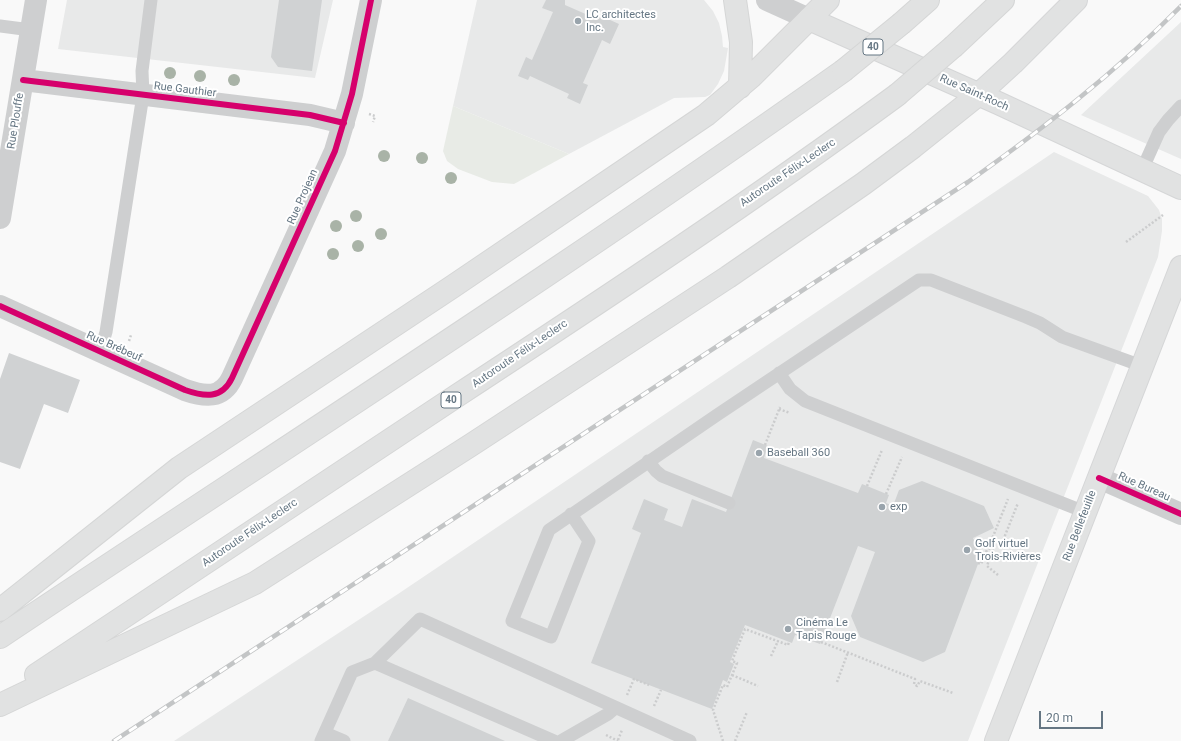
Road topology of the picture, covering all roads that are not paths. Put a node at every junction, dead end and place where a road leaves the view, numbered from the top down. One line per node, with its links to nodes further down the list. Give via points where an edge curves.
1 (36, 0): 12 (street, Rue Plouffe)
2 (151, 0): 15 (lane, via 142,71)
3 (371, 0): 18 (street, Rue Projean)
4 (735, 0): 14 (main road, via 741,42)
5 (767, 0): 10 (street, Rue Saint-Roch)
6 (828, 0): 10 (main road)
7 (928, 0): 35 (main road, 40, bridge, via 843,71 735,148 494,311)
8 (1003, 0): 37 (main road, Autoroute Félix-Leclerc / 40, bridge, via 897,95 773,184)
9 (1076, 0): 16 (main road)
10 (809, 19): 14 (main road); 16 (main road, Rue Saint-Roch)
11 (0, 26): 12 (lane)
12 (31, 30): 13 (street, Rue Plouffe)
13 (23, 80): 15 (street, Rue Gauthier); 21 (street, Rue Plouffe)
14 (740, 87): 34 (main road, via 692,125 179,468)
15 (143, 95): 18 (street, Rue Gauthier, via 310,115); 24 (lane, via 106,332)
16 (978, 95): 19 (main road, Rue Saint-Roch); 38 (main road, via 863,184 728,278 255,583)
17 (1181, 106): 19 (lane, via 1159,132)
18 (344, 123): 27 (street, Rue Projean, via 335,151 232,378)
19 (1142, 170): 20 (main road, Rue Saint-Roch)
20 (1181, 188)
21 (0, 218)
22 (1181, 267): 25 (main road, Rue Bellefeuille)
23 (0, 306): 24 (street, Rue Brébeuf)
24 (100, 352): 27 (street, Rue Brébeuf, via 185,390 203,394)
25 (1142, 366): 26 (lane, via 1062,337 1040,322 931,280 922,279); 29 (main road, Rue Bellefeuille)
26 (779, 373): 28 (lane); 31 (lane, via 790,389 805,401)
27 (222, 391)
28 (648, 462): 30 (lane, via 662,476); 32 (lane)
29 (1099, 478): 31 (main road, Rue Bellefeuille); 33 (street, Rue Bureau)
30 (729, 503)
31 (1085, 512): 45 (main road, Rue Bellefeuille)
32 (571, 514): 32 (lane, via 548,530 512,622 550,637 589,541)
33 (1181, 514)
34 (0, 610)
35 (0, 637)
36 (375, 663): 39 (lane, via 420,619); 40 (lane, via 352,672); 42 (lane)
37 (0, 699)
38 (0, 705)
39 (615, 708): 43 (lane); 44 (lane)
40 (323, 737): 41 (lane)
41 (344, 741)
42 (554, 741)
43 (561, 741)
44 (690, 741)
45 (996, 741)

